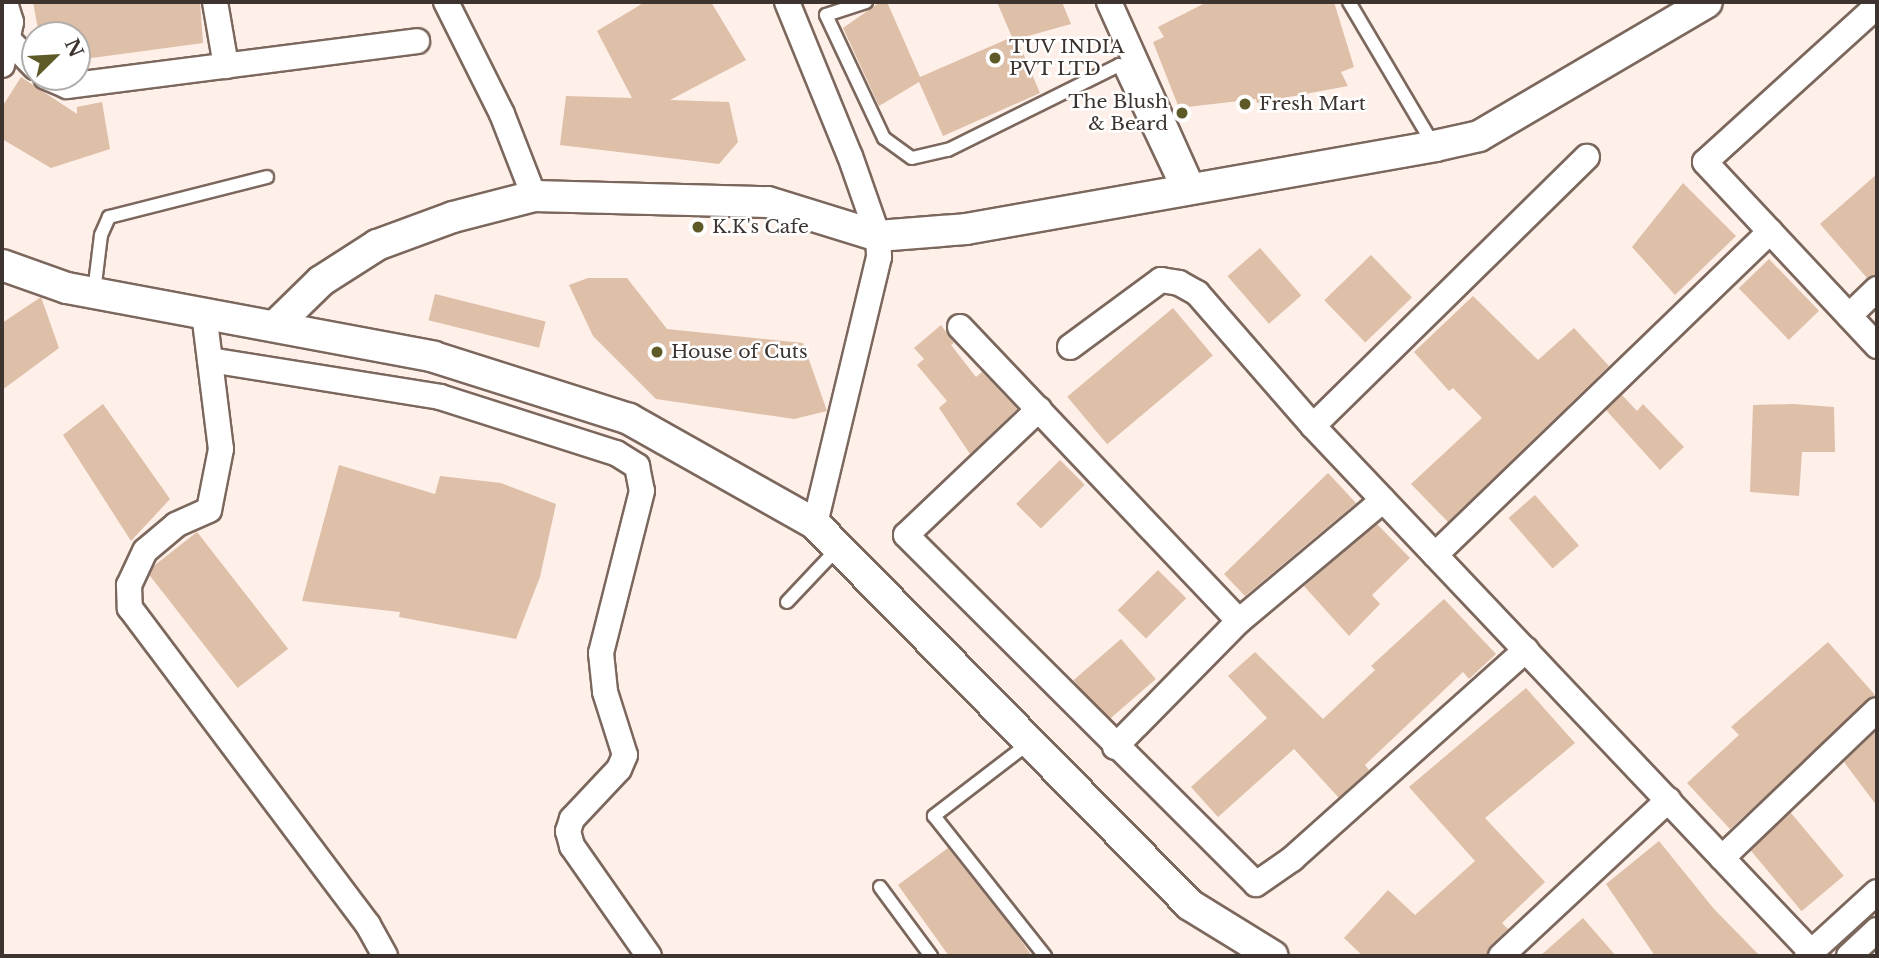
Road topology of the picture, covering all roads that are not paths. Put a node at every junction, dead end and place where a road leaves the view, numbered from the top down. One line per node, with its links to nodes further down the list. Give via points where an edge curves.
1 (215, 2): 13 (street)
2 (446, 2): 19 (street, via 502,114)
3 (787, 2): 21 (street)
4 (866, 2): 18 (lane, via 826,15 884,138 912,158 947,150 1119,65)
5 (1109, 2): 18 (street)
6 (1349, 2): 15 (lane)
7 (1707, 2): 15 (street, via 1674,15 1479,136)
8 (6, 3): 11 (street, via 11,22)
9 (1877, 5): 20 (street, via 1705,162)
10 (417, 41): 13 (street)
11 (3, 47): 12 (street)
12 (21, 58)
13 (226, 66): 14 (street)
14 (91, 83)
15 (1435, 146): 18 (street)
16 (1587, 157): 33 (street)
17 (267, 177): 24 (lane, via 110,217 102,234)
18 (1187, 192): 21 (street, via 967,229)
19 (534, 196): 21 (street, via 768,202); 27 (street, via 453,217 377,244 321,281)
20 (1770, 231): 26 (street); 37 (street)
21 (878, 236): 35 (street, via 879,257)
22 (2, 265): 24 (street)
23 (1877, 289): 26 (street)
24 (94, 293): 25 (street)
25 (204, 313): 27 (street); 31 (street)
26 (1849, 316): 29 (street)
27 (275, 326): 35 (street, via 433,358 629,419)
28 (960, 327): 32 (street)
29 (1877, 346)
30 (1070, 347): 33 (street, via 1161,280 1179,283 1197,293)
31 (210, 360): 50 (street, via 221,449 209,510 176,525 145,551 129,585 130,608 368,925); 51 (street, via 440,397 616,453 637,466 642,491 601,653 607,700 625,755 619,769 572,819 568,831 572,846)
32 (1039, 409): 39 (street); 43 (street, via 906,535)
33 (1313, 426): 34 (street)
34 (1383, 500): 37 (street); 39 (street)
35 (815, 524): 36 (street)
36 (838, 547): 38 (lane); 42 (street)
37 (1435, 555): 40 (street)
38 (787, 602)
39 (1239, 621): 43 (street)
40 (1525, 650): 43 (street, via 1292,859 1256,884); 44 (street)
41 (1877, 710): 45 (street)
42 (1029, 743): 53 (lane, via 934,816); 54 (street, via 1190,905)
43 (1115, 747)
44 (1668, 800): 45 (street); 55 (street)
45 (1722, 858): 49 (street)
46 (880, 887): 52 (lane)
47 (1877, 892): 49 (street)
48 (1877, 930): 56 (street)
49 (1811, 955)
50 (385, 956)
51 (649, 956)
52 (931, 956)
53 (1045, 956)
54 (1273, 956)
55 (1501, 956)
56 (1849, 956)

